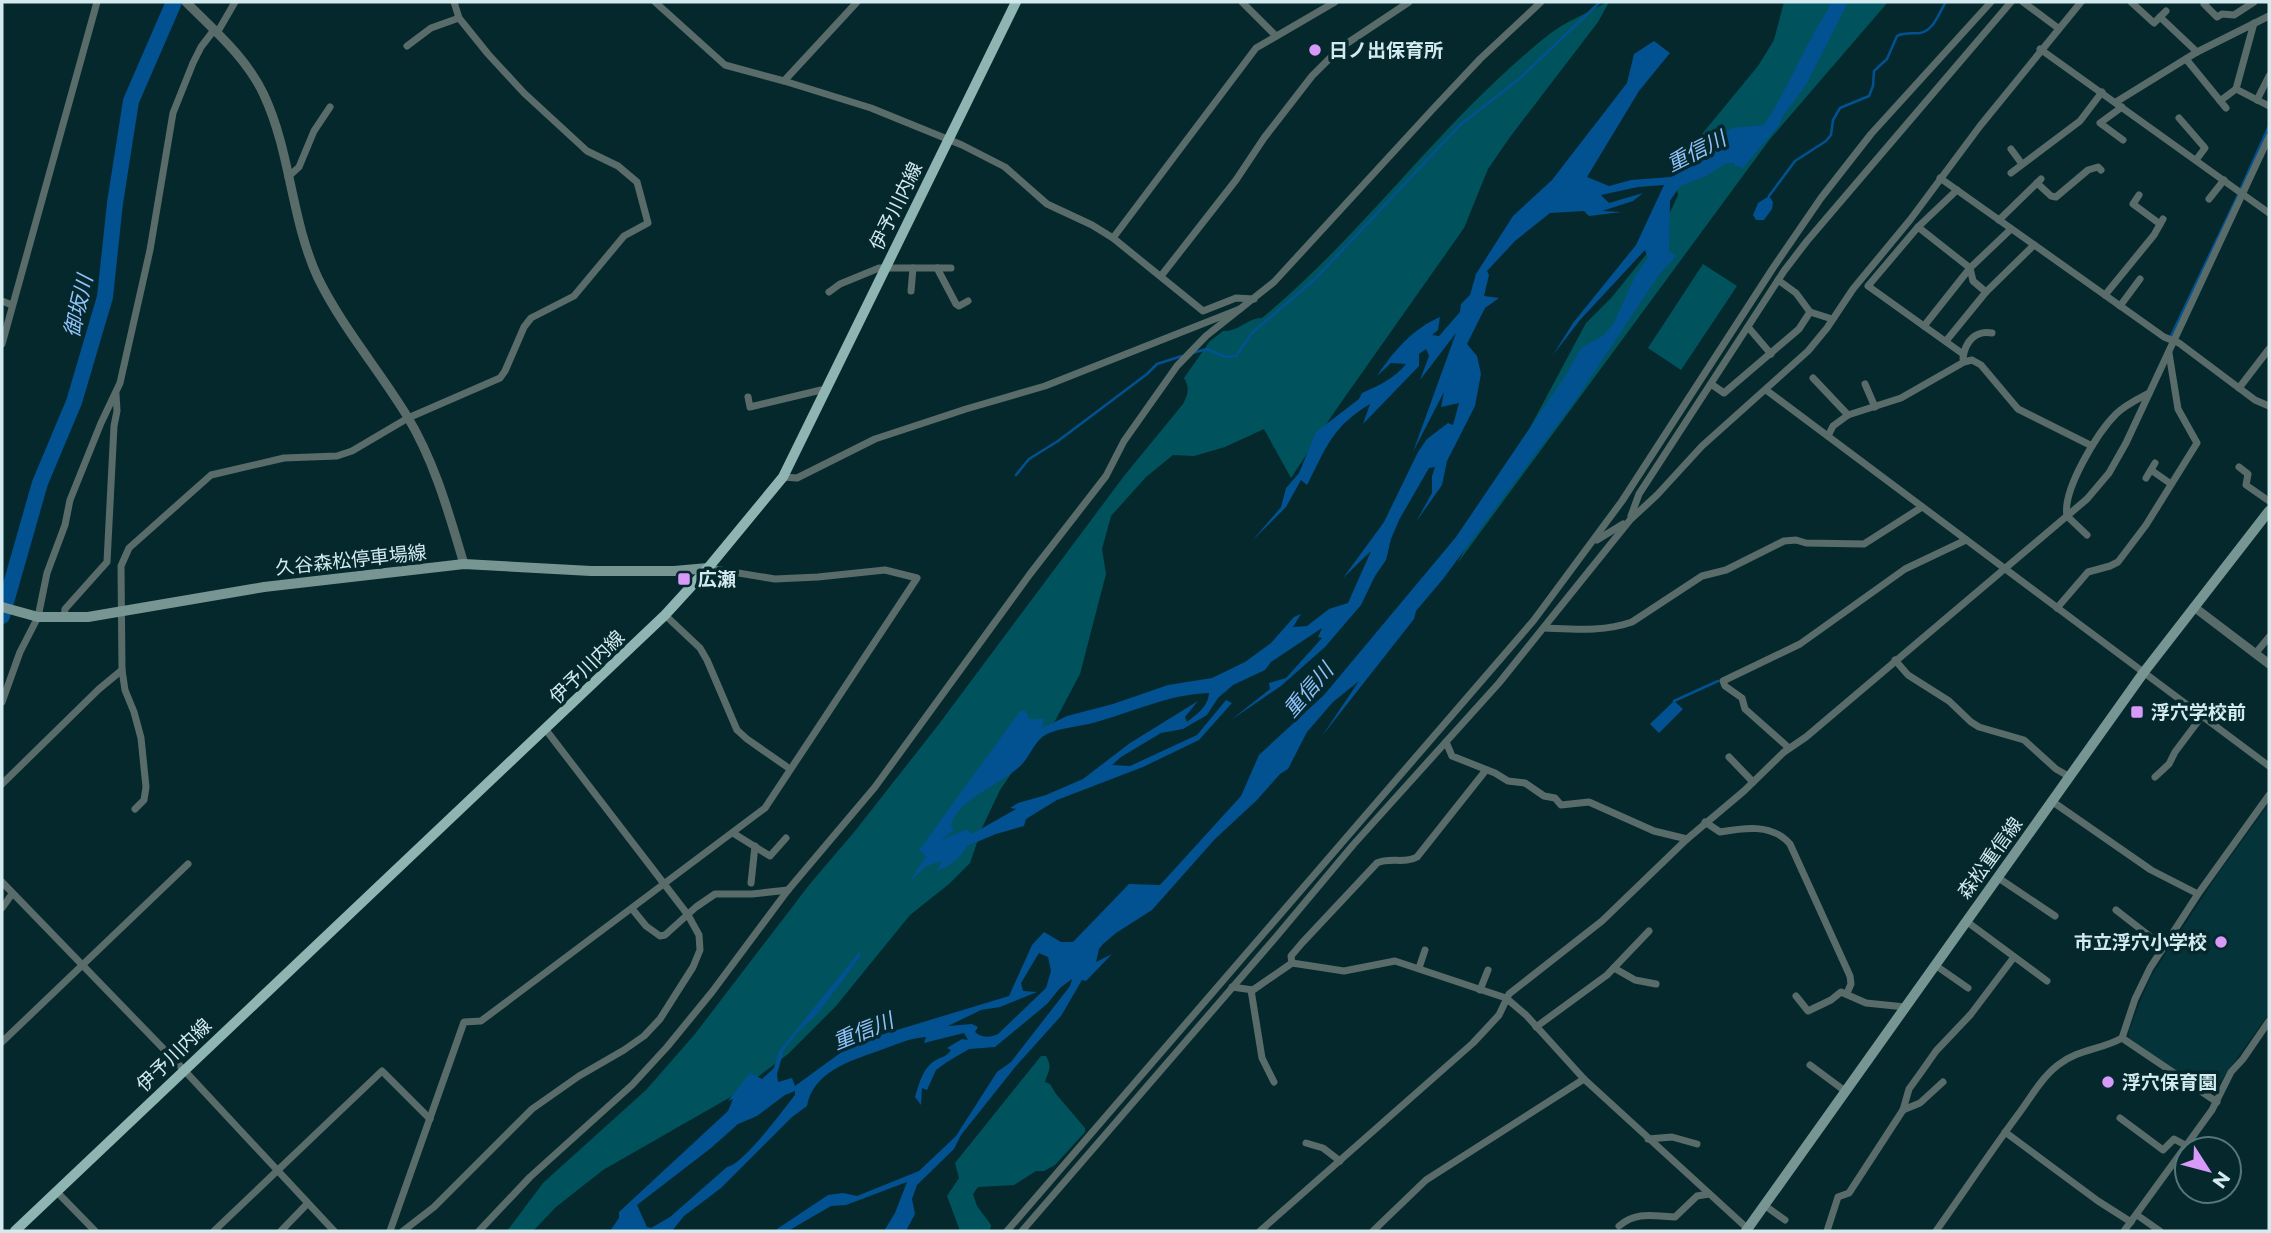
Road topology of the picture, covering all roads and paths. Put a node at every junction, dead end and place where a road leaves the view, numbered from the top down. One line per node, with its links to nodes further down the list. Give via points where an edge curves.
1 (97, 2): 78 (street)
2 (186, 2): 25 (street)
3 (235, 2): 25 (street)
4 (454, 2): 22 (street)
5 (655, 2): 32 (street, via 725,65)
6 (857, 2): 32 (street)
7 (1016, 2): 43 (main road, 伊予川内線)
8 (1242, 2): 26 (street)
9 (1335, 2): 26 (street)
10 (1409, 2): 68 (street, via 1340,48 1312,76)
11 (1541, 2): 75 (street, via 1480,59 1290,266)
12 (1991, 2): 119 (street, via 1871,134 1821,198)
13 (2011, 2): 70 (street)
14 (2023, 2): 24 (street)
15 (2081, 2): 24 (street)
16 (2131, 2): 21 (street, via 2138,15 2154,23)
17 (2206, 2): 18 (street, via 2217,17 2235,18)
18 (2254, 2)
19 (2166, 11): 21 (street)
20 (2269, 16): 23 (street)
21 (2160, 17): 29 (street)
22 (459, 18): 27 (street, via 431,28); 105 (street, via 524,93 586,151 618,166 637,182 648,223 624,236 574,296 531,318 500,378)
23 (2254, 23): 29 (street); 33 (street)
24 (2058, 28): 28 (street)
25 (214, 30): 50 (street, via 242,59 264,95); 99 (street, via 193,63 173,113 133,334)
26 (1275, 35): 61 (street, via 1256,48)
27 (407, 46)
28 (2040, 49): 34 (street); 51 (street)
29 (2197, 52): 30 (street)
30 (2186, 58): 35 (street); 37 (street)
31 (2269, 76): 36 (street)
32 (785, 81): 43 (street)
33 (2236, 89): 35 (street); 36 (street)
34 (2102, 92): 37 (street); 47 (street, via 2080,121)
35 (2220, 100): 40 (street)
36 (2257, 100): 38 (street)
37 (2119, 104): 44 (street, via 2100,123); 46 (street)
38 (2269, 106)
39 (330, 107): 50 (street, via 299,167)
40 (2226, 108)
41 (2179, 118): 46 (street, via 2205,148)
42 (2269, 137): 54 (street)
43 (949, 139): 61 (street, via 1004,167 1047,204); 63 (main road, 伊予川内線)
44 (2123, 140)
45 (2011, 149): 47 (street)
46 (2196, 160): 52 (street)
47 (2022, 164): 49 (street)
48 (2101, 170): 58 (street, via 2088,170 2056,197 2039,181)
49 (2011, 173)
50 (288, 177): 105 (street, via 304,243 324,290)
51 (1940, 178): 53 (street); 82 (street)
52 (2224, 180): 54 (street); 56 (street)
53 (1957, 190): 58 (street); 59 (street)
54 (2243, 194): 57 (street); 87 (street)
55 (2139, 195): 74 (street, via 2133,204 2161,221 2144,254)
56 (2209, 199)
57 (2269, 213)
58 (1999, 220): 60 (street)
59 (1918, 227): 67 (street); 83 (street, via 1868,286)
60 (2011, 229): 62 (street); 67 (street)
61 (1113, 238): 68 (street)
62 (2034, 245): 73 (street); 74 (street)
63 (885, 268): 64 (street); 72 (street); 98 (main road, 伊予川内線)
64 (913, 268): 65 (street); 71 (street)
65 (937, 268): 66 (street); 76 (street, via 956,304)
66 (951, 268)
67 (1970, 268): 73 (street, via 1973,281); 83 (street)
68 (1161, 276): 75 (street, via 1203,312 1236,298)
69 (2140, 279): 79 (street)
70 (1778, 280): 81 (street, via 1796,293); 84 (street)
71 (911, 291)
72 (829, 292)
73 (1986, 292): 86 (street)
74 (2105, 295): 79 (street)
75 (1254, 299): 80 (street)
76 (968, 301)
77 (2, 302): 78 (street)
78 (12, 304): 88 (street)
79 (2120, 306): 87 (street)
80 (1240, 309): 109 (street, via 1045,386 875,439 797,478); 163 (street, via 1177,366 1124,441 1106,476 875,787)
81 (1810, 312): 82 (street); 91 (street, via 1799,329)
82 (1832, 319): 97 (street, via 1799,361)
83 (1924, 326): 86 (street)
84 (1748, 327): 91 (street); 94 (street)
85 (1992, 333): 92 (street, via 1975,335)
86 (1945, 341): 92 (street)
87 (2174, 341): 90 (street); 96 (street)
88 (2, 344)
89 (2269, 349): 96 (street)
90 (2168, 352): 100 (street); 111 (street, via 2178,410 2197,443)
91 (1771, 354): 94 (street, via 1724,393)
92 (1963, 358): 103 (street, via 1901,398); 107 (street, via 1981,365 2018,410)
93 (1813, 378): 104 (street)
94 (1711, 384): 116 (street, via 1639,495)
95 (1866, 384): 103 (street)
96 (2239, 388): 102 (street)
97 (1766, 390): 106 (street); 116 (street, via 1702,446)
98 (825, 392): 101 (street, via 750,407); 109 (main road, 伊予川内線)
99 (116, 393): 128 (street, via 70,500); 129 (street, via 107,562 65,609)
100 (2150, 393): 107 (street, via 2117,413); 115 (street, via 2109,473)
101 (748, 397)
102 (2269, 406)
103 (1875, 407): 104 (street)
104 (1848, 415): 106 (street)
105 (408, 418): 120 (street, via 442,493); 126 (street, via 337,456 284,458 211,475 129,548 121,566)
106 (1828, 436): 113 (street)
107 (2092, 446): 115 (street, via 2066,501)
108 (2239, 467): 112 (street, via 2248,474 2246,485)
109 (783, 477): 121 (main road, 伊予川内線)
110 (2146, 478): 111 (street, via 2153,467)
111 (2171, 484): 125 (street, via 2118,562 2088,572)
112 (2269, 501)
113 (1922, 507): 118 (street); 130 (street, via 1864,544 1784,541 1727,570 1702,576 1624,625)
114 (2269, 511): 124 (main road, 森松重信線)
115 (2067, 516): 117 (street); 122 (street)
116 (1630, 520): 119 (street); 130 (street)
117 (2087, 535)
118 (1966, 540): 122 (street); 141 (street, via 1897,575 1800,644 1723,681 1742,698 1745,709)
119 (1594, 542): 233 (street, via 1509,650)
120 (464, 565): 121 (main road, 久谷森松停車場線, via 590,571); 126 (main road, 久谷森松停車場線, via 264,587)
121 (708, 568): 127 (main road, 伊予川内線); 144 (street, via 775,579 885,570 917,578)
122 (2004, 569): 125 (street); 133 (street)
123 (2, 607): 128 (main road, 久谷森松停車場線)
124 (2194, 607): 132 (street); 136 (main road, 森松重信線)
125 (2057, 608): 136 (street)
126 (123, 610): 129 (main road, 久谷森松停車場線); 135 (street)
127 (665, 615): 139 (main road, 伊予川内線); 144 (street, via 700,648 737,730)
128 (35, 616): 129 (main road, 久谷森松停車場線); 137 (street)
129 (64, 618)
130 (1544, 628): 140 (street)
131 (2269, 638): 132 (street)
132 (2255, 654): 134 (street)
133 (1895, 660): 141 (street); 146 (street, via 1971,722 2024,740)
134 (2269, 664)
135 (122, 670): 149 (street); 152 (street, via 145,765 144,800)
136 (2144, 672): 138 (street); 146 (main road, 森松重信線)
137 (2, 702)
138 (2202, 716): 143 (street); 147 (street)
139 (546, 730): 162 (street); 199 (main road, 伊予川内線)
140 (1446, 743): 145 (street, via 1452,756); 184 (street)
141 (1789, 748): 148 (street)
142 (1729, 757): 148 (street)
143 (2269, 766)
144 (790, 768): 154 (street, via 765,808)
145 (1486, 769): 156 (street, via 1508,781 1525,783 1561,805 1589,802 1654,831); 176 (street, via 1417,857 1377,863 1302,943 1291,956)
146 (2070, 777): 151 (main road, 森松重信線)
147 (2155, 777)
148 (1753, 782): 153 (street)
149 (2, 783)
150 (2269, 795): 165 (street)
151 (2053, 802): 159 (main road, 森松重信線); 165 (street, via 2151,870)
152 (135, 809)
153 (1705, 822): 156 (street); 188 (street, via 1720,832 1753,827 1787,840 1850,976)
154 (733, 833): 157 (street); 162 (street)
155 (786, 838): 157 (street, via 770,856)
156 (1686, 839): 190 (street, via 1602,921)
157 (755, 846): 161 (street)
158 (188, 864): 178 (street)
159 (1997, 877): 170 (street); 171 (main road, 森松重信線)
160 (2, 882): 164 (street)
161 (751, 883)
162 (665, 884): 167 (street); 169 (street)
163 (788, 890): 169 (street, via 715,894); 232 (street, via 667,1047)
164 (12, 894): 166 (street); 178 (street)
165 (2198, 894): 174 (street)
166 (2, 908)
167 (633, 910): 169 (street, via 660,936); 207 (street, via 481,1021 464,1022)
168 (2116, 910): 174 (street, via 2152,938)
169 (688, 915): 231 (street, via 699,935 700,950 660,1019 624,1051 532,1110 434,1207)
170 (2055, 916)
171 (1966, 921): 175 (street); 177 (main road, 森松重信線)
172 (1649, 931): 180 (street)
173 (1424, 950): 179 (street)
174 (2161, 951): 196 (street, via 2135,999)
175 (2014, 957): 182 (street); 192 (street)
176 (1292, 963): 179 (street, via 1344,971 1395,961); 186 (street)
177 (1935, 965): 185 (street); 191 (main road, 森松重信線)
178 (82, 966): 197 (street); 199 (street)
179 (1419, 968): 187 (street)
180 (1614, 968): 183 (street, via 1635,980); 195 (street)
181 (1488, 970): 187 (street)
182 (2047, 981)
183 (1656, 984)
184 (1232, 987): 186 (street); 234 (street)
185 (1968, 988)
186 (1251, 990): 201 (street, via 1262,1058)
187 (1480, 990): 190 (street)
188 (1847, 993): 189 (street, via 1808,1011); 191 (street, via 1866,1003)
189 (1796, 996)
190 (1506, 999): 195 (street); 214 (street, via 1499,1015 1473,1043)
191 (1905, 1007): 203 (main road, 森松重信線)
192 (1971, 1014): 194 (street); 205 (street, via 1909,1089)
193 (2269, 1021): 204 (street, via 2231,1072)
194 (1980, 1022)
195 (1536, 1027): 200 (street)
196 (2122, 1038): 204 (street); 208 (street, via 2077,1053 2057,1066)
197 (2, 1042)
198 (1810, 1065): 203 (street)
199 (184, 1070): 216 (street); 217 (main road, 伊予川内線)
200 (1584, 1079): 210 (street); 236 (street, via 1426,1180)
201 (1274, 1082)
202 (1942, 1082): 205 (street, via 1920,1103)
203 (1845, 1091): 220 (main road, 森松重信線)
204 (2217, 1102): 209 (street)
205 (1903, 1110): 237 (street, via 1849,1193 1838,1197)
206 (2120, 1118): 211 (street, via 2163,1150)
207 (430, 1119): 216 (street, via 382,1071); 230 (street)
208 (2005, 1132): 221 (street, via 2098,1201); 238 (street)
209 (2194, 1135)
210 (1648, 1139): 213 (street, via 1671,1137); 218 (street)
211 (2173, 1140)
212 (1306, 1143): 214 (street, via 1323,1148)
213 (1696, 1144)
214 (1340, 1161): 235 (street)
215 (2173, 1165): 221 (street)
216 (277, 1171): 219 (street); 227 (street)
217 (57, 1192): 225 (main road, 伊予川内線); 226 (street)
218 (1709, 1194): 223 (street, via 1697,1196 1675,1217 1634,1216); 224 (street)
219 (307, 1204): 228 (street); 229 (street)
220 (1764, 1205): 222 (street); 224 (main road, 森松重信線)
221 (2134, 1218): 239 (street); 240 (street)
222 (1786, 1220)
223 (1619, 1226)
224 (1750, 1230)
225 (15, 1231)
226 (95, 1231)
227 (214, 1231)
228 (281, 1231)
229 (334, 1231)
230 (390, 1231)
231 (403, 1231)
232 (479, 1231)
233 (1007, 1231)
234 (1022, 1231)
235 (1260, 1231)
236 (1373, 1231)
237 (1827, 1231)
238 (1936, 1231)
239 (2124, 1231)
240 (2160, 1231)

